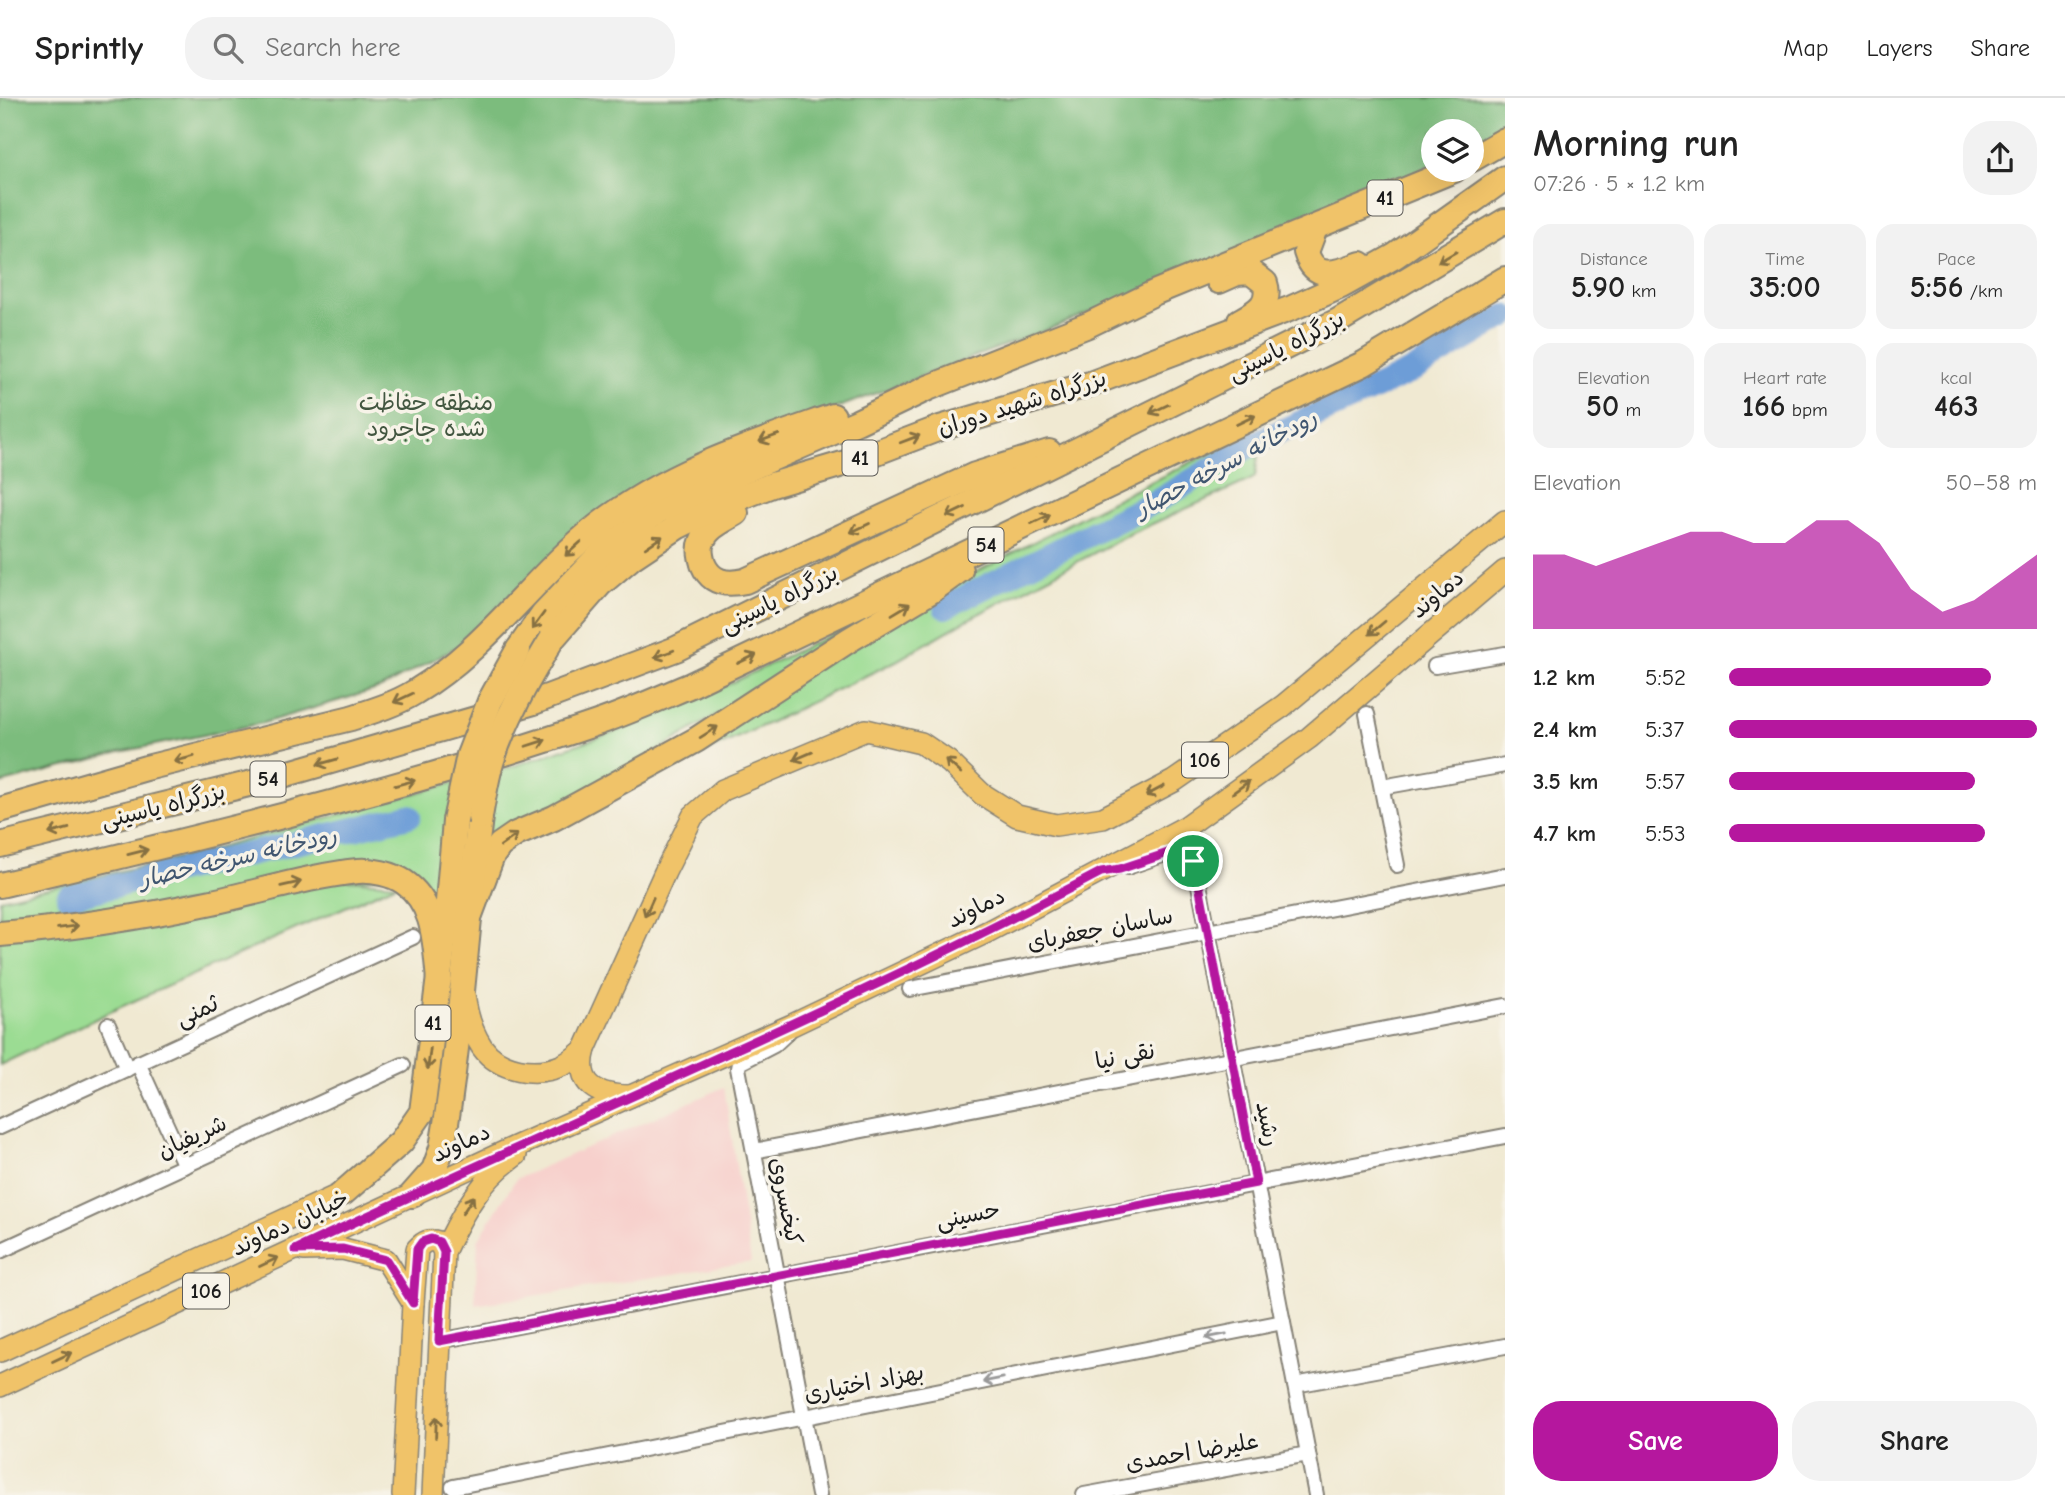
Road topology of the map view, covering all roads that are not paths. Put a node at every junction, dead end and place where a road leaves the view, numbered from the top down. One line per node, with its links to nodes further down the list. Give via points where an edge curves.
1 (1505, 140): 2 (highway)
2 (1484, 152)
3 (1505, 178): 7 (highway, بزرگراه شهید دوران / 41)
4 (1425, 182): 6 (highway, بزرگراه شهید دوران / 41)
5 (1505, 221): 12 (highway, بزرگراه یاسینی / 54, one-way to 12, via 1338,321)
6 (1315, 228): 7 (highway, via 1306,252 1312,266 1323,272 1338,272); 9 (highway, بزرگراه شهید دوران / 41, via 1156,292)
7 (1405, 249): 10 (highway, بزرگراه شهید دوران / 41, via 1341,286)
8 (1505, 279): 15 (highway, بزرگراه یاسینی / 54, one-way to 8, via 1363,364)
9 (1088, 325): 10 (highway, via 1237,273 1260,277 1267,289 1262,307); 11 (highway, بزرگراه شهید دوران / 41)
10 (1206, 342): 13 (highway, بزرگراه شهید دوران / 41, one-way to 10)
11 (928, 388): 22 (highway, one-way to 22, via 854,408 732,452 653,488 599,525 557,562 450,668 383,708); 33 (highway, بزرگراه شهید دوران / 41, one-way to 33, bridge, via 657,511 604,550 543,614 490,701 469,755 455,821)
12 (1107, 435): 13 (highway, one-way to 13, via 975,475 745,581 732,584 712,578 700,551 710,528); 23 (highway, بزرگراه یاسینی / 54, one-way to 23, via 676,649 606,677 269,779)
13 (856, 460): 28 (highway, بزرگراه شهید دوران / 41, one-way to 13, bridge, via 491,764 509,716 552,639 600,584 677,527 772,485)
14 (1505, 521): 38 (main road, دماوند / 106, one-way to 38, via 1283,706 1174,781 1103,818 1056,825 1017,816 982,794 922,743 866,730 723,790 693,816)
15 (1011, 533): 27 (highway, بزرگراه یاسینی / 54, one-way to 15, via 279,817 448,771 600,722 691,685); 28 (highway, one-way to 15, via 500,845 696,740 931,591)
16 (1505, 572): 25 (main road, دماوند / 106, one-way to 16, via 1187,826 1308,738)
17 (1505, 654): 18 (street)
18 (1435, 666)
19 (1367, 714): 21 (street)
20 (1505, 765): 21 (street)
21 (1382, 788): 24 (street)
22 (0, 810)
23 (0, 845)
24 (1397, 865)
25 (1101, 872): 29 (street, رشید, via 1180,849 1196,869); 37 (main road, دماوند / 106)
26 (1505, 875): 29 (street, ساسان جعفربای)
27 (0, 885)
28 (468, 920): 32 (highway, 41)
29 (1208, 932): 34 (street, ساسان جعفربای); 39 (street, رشید)
30 (0, 934): 33 (highway, one-way to 33, via 111,921 331,875 377,872 403,881 421,899 432,925)
31 (414, 937): 41 (street, ثمنی)
32 (466, 959): 38 (main road, via 464,996 469,1017 482,1047 495,1059 511,1068 541,1070 564,1065); 50 (highway, 41, via 442,1148 428,1179)
33 (439, 979): 49 (highway, 41, one-way to 49, via 422,1112 401,1142)
34 (910, 989)
35 (1505, 1006): 39 (street, نقی نیا)
36 (108, 1025): 41 (street)
37 (792, 1025): 42 (main road, دماوند / 106); 46 (street, کیخسروی, via 782,1040 737,1065)
38 (585, 1049): 42 (main road, via 582,1067 588,1083 604,1094)
39 (1232, 1059): 46 (street, نقی نیا); 48 (street, رشید)
40 (403, 1065): 47 (street, شریفیان)
41 (132, 1066): 43 (street, ثمنی); 47 (street)
42 (632, 1096): 44 (main road, دماوند / 106)
43 (0, 1127)
44 (550, 1132): 50 (main road, دماوند / 106); 53 (main road, one-way to 44, via 479,1189 508,1161)
45 (1505, 1136): 48 (street, حسینی)
46 (754, 1151): 54 (street, کیخسروی)
47 (185, 1166): 52 (street, شریفیان)
48 (1256, 1183): 54 (street, حسینی); 56 (street, رشید)
49 (343, 1193): 59 (main road, خیابان دماوند / 106)
50 (412, 1195): 51 (main road, خیابان دماوند / 106)
51 (295, 1250): 55 (main road, via 343,1249 386,1260); 61 (main road, خیابان دماوند / 106, one-way to 51)
52 (0, 1251)
53 (444, 1252): 55 (main road, via 439,1242 431,1239 417,1249); 57 (main road)
54 (778, 1275): 57 (street, حسینی); 62 (street, کیخسروی)
55 (413, 1303): 65 (main road)
56 (1283, 1322): 60 (street, رشید); 62 (street, بهزاد اختیاری, one-way to 62)
57 (439, 1341): 66 (main road, one-way to 57)
58 (1505, 1346): 60 (street)
59 (0, 1352)
60 (1295, 1385): 63 (street, رشید)
61 (0, 1386)
62 (805, 1418): 64 (street, بهزاد اختیاری); 67 (street, کیخسروی)
63 (1308, 1454): 68 (street, علیرضا احمدی); 69 (street, رشید)
64 (453, 1487)
65 (403, 1495)
66 (433, 1495)
67 (819, 1495)
68 (1084, 1495)
69 (1315, 1495)

